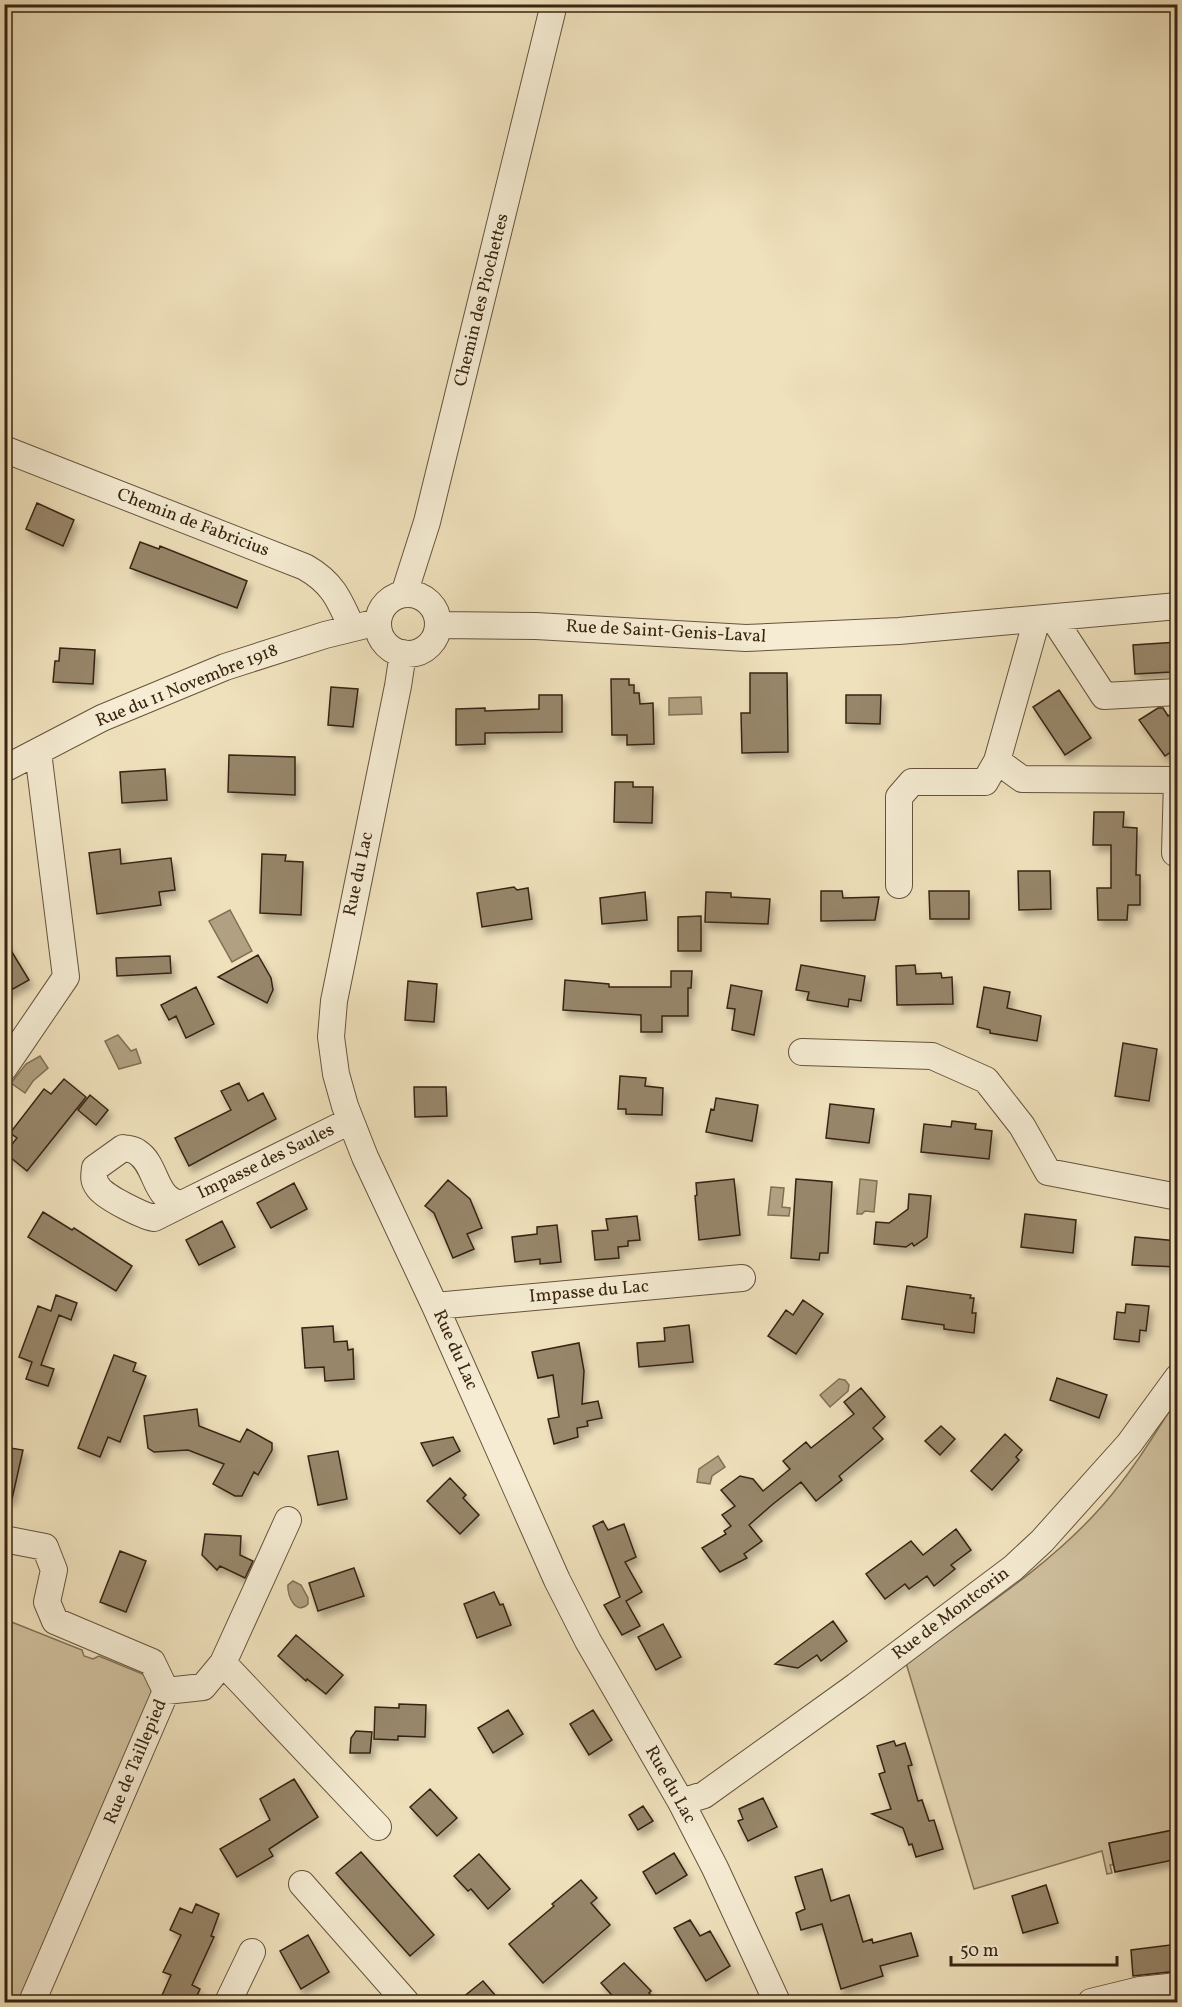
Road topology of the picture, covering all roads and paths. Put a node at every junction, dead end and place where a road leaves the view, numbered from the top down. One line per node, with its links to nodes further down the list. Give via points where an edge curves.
1 (554, 4): 3 (street, Chemin des Piochettes, via 427,522)
2 (5, 451): 8 (street, Chemin de Fabricius, via 305,567 333,588)
3 (404, 594): 6 (street, via 386,603); 7 (street, via 424,598 436,614)
4 (1178, 606): 5 (street, Rue de Saint-Genis-Laval)
5 (1045, 619): 7 (street, Rue de Saint-Genis-Laval, via 746,638 536,626); 10 (street, via 1104,696); 12 (street)
6 (378, 622): 8 (street, Rue du 11 Novembre 1918); 9 (street, via 383,642)
7 (438, 625): 9 (street, via 428,646 420,652)
8 (352, 628): 11 (street, Rue du 11 Novembre 1918, via 225,667 102,718)
9 (403, 653): 18 (street, Rue du Lac, via 334,1001 331,1037 336,1074)
10 (1178, 692)
11 (38, 752): 13 (street, Rue du 11 Novembre 1918); 17 (street, via 66,977)
12 (997, 761): 14 (street, via 1022,779 1177,780); 15 (street, via 985,782 912,782 899,797)
13 (4, 770)
14 (1175, 853)
15 (898, 885)
16 (802, 1052): 19 (street, via 932,1056 986,1080 1022,1126 1048,1172)
17 (4, 1068)
18 (350, 1120): 20 (street, Impasse des Saules); 22 (street, Rue du Lac)
19 (1178, 1197)
20 (182, 1204)
21 (742, 1278): 22 (street, Impasse du Lac)
22 (435, 1306): 28 (street, Rue du Lac, via 557,1580)
23 (1178, 1377): 28 (street, Rue de Montcorin, via 1129,1444 1013,1568 704,1795)
24 (288, 1520): 26 (street)
25 (4, 1539): 27 (street, Rue de Taillepied, via 45,1548 54,1570 47,1602 55,1621 152,1662)
26 (223, 1663): 27 (street, via 203,1687); 29 (street)
27 (166, 1691): 33 (street, Rue de Taillepied)
28 (681, 1802): 36 (street, Rue du Lac)
29 (378, 1827)
30 (302, 1884): 35 (street)
31 (252, 1952): 34 (street)
32 (1178, 1986): 37 (street)
33 (32, 2002)
34 (228, 2002)
35 (406, 2002)
36 (777, 2002)
37 (1091, 2002)

